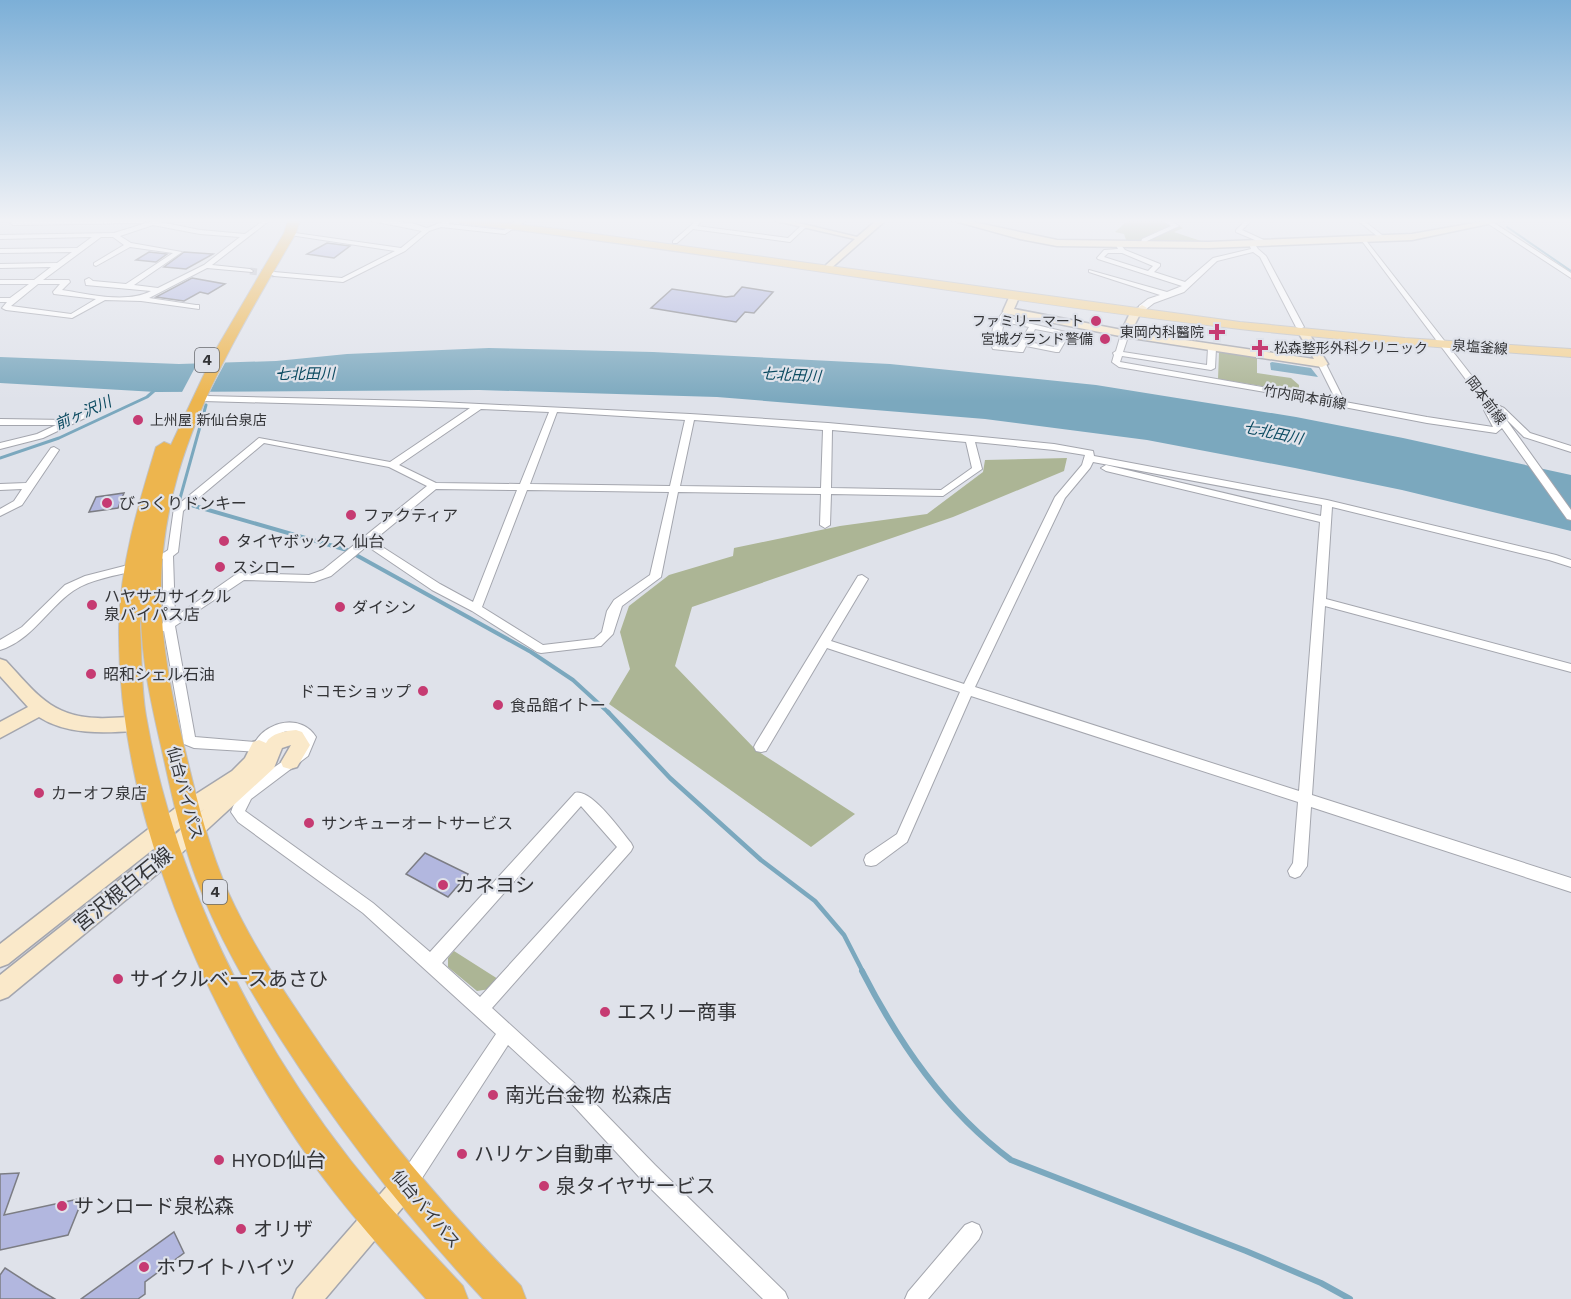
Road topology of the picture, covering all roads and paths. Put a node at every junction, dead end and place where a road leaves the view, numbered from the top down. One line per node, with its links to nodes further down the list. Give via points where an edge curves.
1 (89, 280): 16 (street, via 89,284)
2 (37, 281): 14 (street); 20 (street, via 66,282 57,292); 23 (street)
3 (135, 281): 16 (street)
4 (177, 281): 17 (street)
5 (255, 281): 27 (highway, 仙台バイパス / 4)
6 (260, 281): 27 (highway, 仙台バイパス / 4)
7 (924, 281): 18 (main road, 泉塩釜線)
8 (935, 281): 25 (main road)
9 (1119, 281): 19 (street)
10 (1173, 281): 15 (street)
11 (1192, 281): 15 (street)
12 (1276, 281): 30 (street)
13 (1395, 281): 33 (street, 岡本前線)
14 (0, 282)
15 (1187, 285): 19 (street)
16 (127, 286): 17 (street)
17 (159, 290): 21 (street)
18 (1015, 295): 25 (main road, 泉塩釜線); 26 (street)
19 (1168, 296): 25 (street)
20 (104, 298): 21 (street); 23 (street, via 72,316 6,308)
21 (141, 299): 24 (street)
22 (0, 300): 23 (street)
23 (12, 300)
24 (196, 307)
25 (1139, 310): 30 (main road, 泉塩釜線); 32 (street)
26 (1005, 315): 28 (street); 29 (street); 34 (street, via 998,324 994,343 1020,350)
27 (236, 317): 40 (highway, 仙台バイパス / 4)
28 (1075, 323): 31 (street); 32 (street)
29 (1033, 326): 31 (street); 34 (street)
30 (1302, 329): 33 (main road, 泉塩釜線); 39 (street)
31 (1066, 333): 34 (street, via 1056,350)
32 (1125, 334): 35 (street); 37 (street)
33 (1441, 341): 36 (main road); 38 (main road, 泉塩釜線); 42 (street, 岡本前線)
34 (1023, 343)
35 (1212, 348): 37 (street, via 1211,368); 39 (street)
36 (1571, 348)
37 (1118, 352): 41 (street, 竹内岡本前線, via 1116,362 1126,367)
38 (1571, 353)
39 (1322, 364): 41 (street)
40 (196, 402): 43 (street); 68 (highway, 仙台バイパス / 4, via 169,476)
41 (1342, 404): 42 (street, 竹内岡本前線, via 1496,429 1488,410)
42 (1490, 405): 53 (street, via 1501,410 1527,435); 64 (street, 岡本前線)
43 (479, 407): 44 (street); 55 (street)
44 (554, 410): 46 (street); 59 (street)
45 (84, 415): 48 (street)
46 (690, 417): 49 (street); 60 (street)
47 (0, 422): 48 (street)
48 (70, 422): 51 (street)
49 (828, 426): 50 (street); 61 (street)
50 (972, 439): 54 (street, via 1090,453); 61 (street, via 976,469 943,493)
51 (49, 443): 52 (street); 56 (street)
52 (0, 446)
53 (1571, 449)
54 (1088, 460): 62 (street); 65 (street); 78 (street, via 1060,496)
55 (392, 465): 57 (street); 68 (street, via 262,440 178,510 172,552)
56 (29, 486): 58 (street); 63 (street, via 18,503)
57 (435, 486): 59 (street); 67 (street)
58 (0, 487)
59 (524, 487): 60 (street); 72 (street)
60 (675, 490): 61 (street); 72 (street, via 655,577 618,603 607,634 597,643 541,649)
61 (828, 492): 66 (street)
62 (1327, 503): 65 (street); 69 (street)
63 (0, 513)
64 (1571, 517)
65 (1325, 520): 71 (street)
66 (825, 525)
67 (366, 543): 72 (street); 73 (street, via 327,573 310,579 242,576)
68 (151, 560): 73 (highway, 仙台バイパス / 4); 75 (street, via 69,588 26,630); 80 (highway, 仙台バイパス / 4, via 128,658)
69 (1571, 564)
70 (862, 579): 74 (street)
71 (1320, 601): 77 (street); 85 (street)
72 (476, 608)
73 (160, 628): 82 (street, via 189,740); 86 (highway, 仙台バイパス / 4, via 156,672)
74 (824, 643): 78 (street); 83 (street)
75 (0, 646)
76 (0, 665): 79 (street)
77 (1571, 668)
78 (968, 689): 85 (street); 88 (street, via 902,838)
79 (40, 708): 80 (street, via 78,724); 81 (street)
80 (134, 724): 87 (highway, 仙台バイパス / 4)
81 (0, 732)
82 (259, 747): 84 (street, via 265,737 278,729 294,727 306,732 308,745); 86 (street, 宮沢根白石線, via 248,769)
83 (761, 747)
84 (290, 762): 86 (street, 宮沢根白石線, via 301,745 300,740 291,737 275,742 263,767); 92 (street, via 246,795 238,812 368,908)
85 (1305, 799): 89 (street, via 1300,866); 90 (street)
86 (191, 820): 87 (street, 宮沢根白石線); 96 (highway, 仙台バイパス / 4, via 209,878 240,945 322,1078)
87 (164, 842): 91 (street, 宮沢根白石線); 93 (street, 宮沢根白石線); 97 (highway, 仙台バイパス / 4, via 209,957 253,1038 308,1128)
88 (871, 860)
89 (1295, 871)
90 (1571, 885)
91 (0, 957)
92 (431, 963): 94 (street); 94 (street, via 580,797 594,809 626,847)
93 (0, 989)
94 (481, 1008): 95 (street)
95 (507, 1032): 96 (street); 102 (street)
96 (405, 1185): 97 (street); 101 (highway, 仙台バイパス / 4)
97 (378, 1219): 99 (street); 100 (highway, 仙台バイパス / 4)
98 (972, 1232): 103 (street)
99 (307, 1299)
100 (450, 1299)
101 (508, 1299)
102 (778, 1299)
103 (915, 1299)

